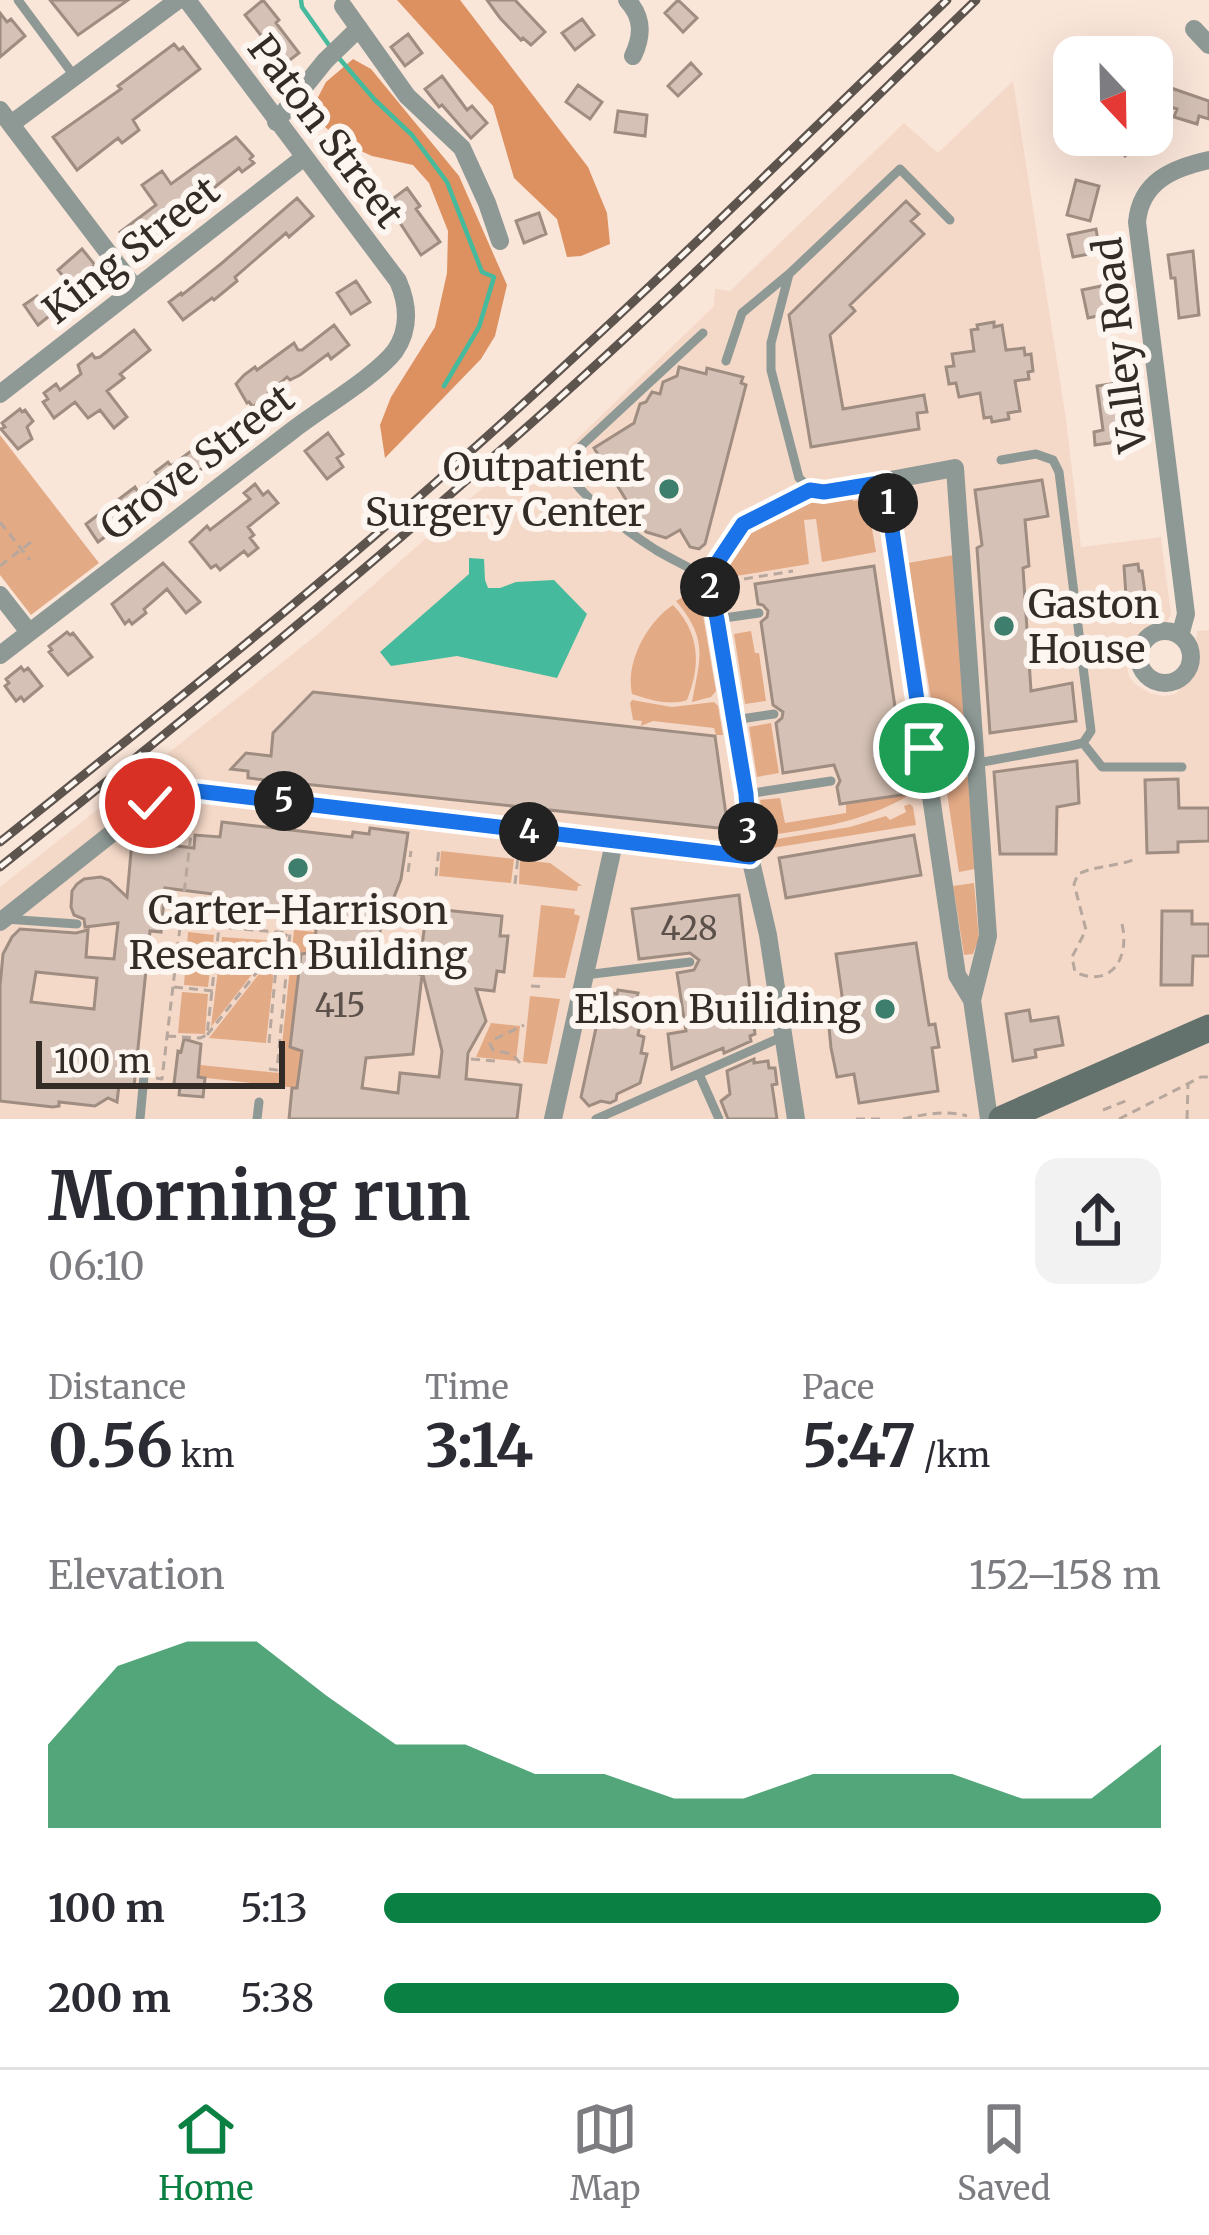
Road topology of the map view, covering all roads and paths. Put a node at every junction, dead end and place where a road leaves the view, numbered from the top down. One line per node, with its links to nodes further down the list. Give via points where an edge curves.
1 (18, 0): 9 (lane)
2 (183, 0): 9 (street); 11 (street, Paton Street)
3 (627, 0): 8 (street, via 641,31)
4 (343, 6): 5 (street)
5 (359, 28): 11 (street); 15 (street, via 407,96 462,148)
6 (1194, 29): 7 (street)
7 (1209, 45)
8 (633, 56)
9 (75, 77): 10 (street)
10 (4, 116): 17 (street)
11 (277, 122): 12 (street, Paton Street)
12 (303, 158): 17 (street, King Street); 18 (street, Paton Street, via 398,281)
13 (1209, 160): 37 (street, Valley Road, via 1151,185 1137,222 1186,614)
14 (950, 220): 16 (lane, via 900,169)
15 (500, 241)
16 (789, 274): 20 (lane, via 742,313); 24 (lane, via 771,370 796,470)
17 (135, 288): 21 (street, King Street)
18 (405, 304): 36 (street, Grove Street, via 405,329 381,365)
19 (703, 333): 31 (lane, via 563,465 642,540)
20 (727, 362)
21 (0, 394)
22 (1001, 460): 41 (lane, via 1036,454 1059,472 1090,731)
23 (885, 482): 24 (lane); 42 (street, via 955,468); 44 (street)
24 (810, 490): 31 (lane, via 743,524)
25 (0, 522): 27 (path)
26 (31, 542): 27 (path)
27 (21, 549): 28 (path); 29 (path)
28 (29, 560)
29 (0, 566)
30 (793, 571): 32 (path)
31 (707, 578): 35 (street)
32 (743, 579)
33 (0, 595): 36 (street)
34 (759, 613): 35 (lane)
35 (717, 619): 40 (street)
36 (29, 632): 38 (street, Grove Street)
37 (1180, 636)
38 (0, 655)
39 (774, 715): 40 (lane)
40 (734, 720): 46 (street)
41 (1083, 743): 42 (lane); 43 (lane, via 1102,767)
42 (977, 763): 44 (lane); 74 (street, via 988,936)
43 (1182, 767)
44 (928, 772): 74 (street, via 958,975)
45 (831, 781): 46 (lane)
46 (746, 794): 52 (street)
47 (194, 807): 58 (path)
48 (614, 843): 52 (street); 57 (street, via 188,790 150,803); 67 (street)
49 (439, 848): 55 (path)
50 (411, 851): 54 (path)
51 (518, 857): 56 (path)
52 (750, 857): 81 (street)
53 (1135, 860): 60 (path, via 1078,874 1086,930 1072,958 1075,972 1113,971 1123,956)
54 (408, 872)
55 (436, 876)
56 (514, 884)
57 (2, 920): 59 (lane)
58 (180, 922): 61 (path); 69 (path)
59 (77, 924)
60 (1122, 924)
61 (219, 927): 62 (path); 71 (path)
62 (288, 933): 63 (path); 66 (path)
63 (279, 945): 65 (path); 79 (path)
64 (690, 962): 67 (lane)
65 (276, 973): 66 (path); 72 (path)
66 (287, 973): 73 (path)
67 (585, 974): 98 (street)
68 (531, 986): 70 (path)
69 (172, 987): 71 (path); 80 (path)
70 (546, 987)
71 (213, 991): 79 (path)
72 (273, 999): 73 (path); 75 (path)
73 (284, 1000): 76 (path)
74 (972, 1000): 105 (street)
75 (271, 1024): 76 (path); 82 (path, via 270,1046)
76 (282, 1025): 82 (path)
77 (524, 1025): 85 (path, via 490,1044)
78 (1209, 1028): 106 (main road)
79 (207, 1035): 80 (path)
80 (167, 1036): 88 (path, via 162,1079)
81 (784, 1036): 87 (lane); 101 (street)
82 (279, 1051): 86 (path, via 277,1070)
83 (471, 1059): 84 (path)
84 (496, 1061)
85 (520, 1063)
86 (268, 1069)
87 (699, 1074): 99 (lane); 100 (lane)
88 (143, 1076): 96 (lane)
89 (1209, 1077): 90 (path)
90 (1188, 1083): 93 (path); 109 (path)
91 (1128, 1100): 94 (path)
92 (259, 1102): 97 (lane)
93 (1140, 1108): 107 (path); 108 (path)
94 (1103, 1110)
95 (968, 1116): 104 (path)
96 (140, 1119)
97 (257, 1119)
98 (553, 1119)
99 (596, 1119)
100 (719, 1119)
101 (796, 1119)
102 (856, 1119): 103 (path)
103 (880, 1119)
104 (903, 1119)
105 (989, 1119)
106 (1002, 1119)
107 (1119, 1119)
108 (1139, 1119)
109 (1187, 1119)

